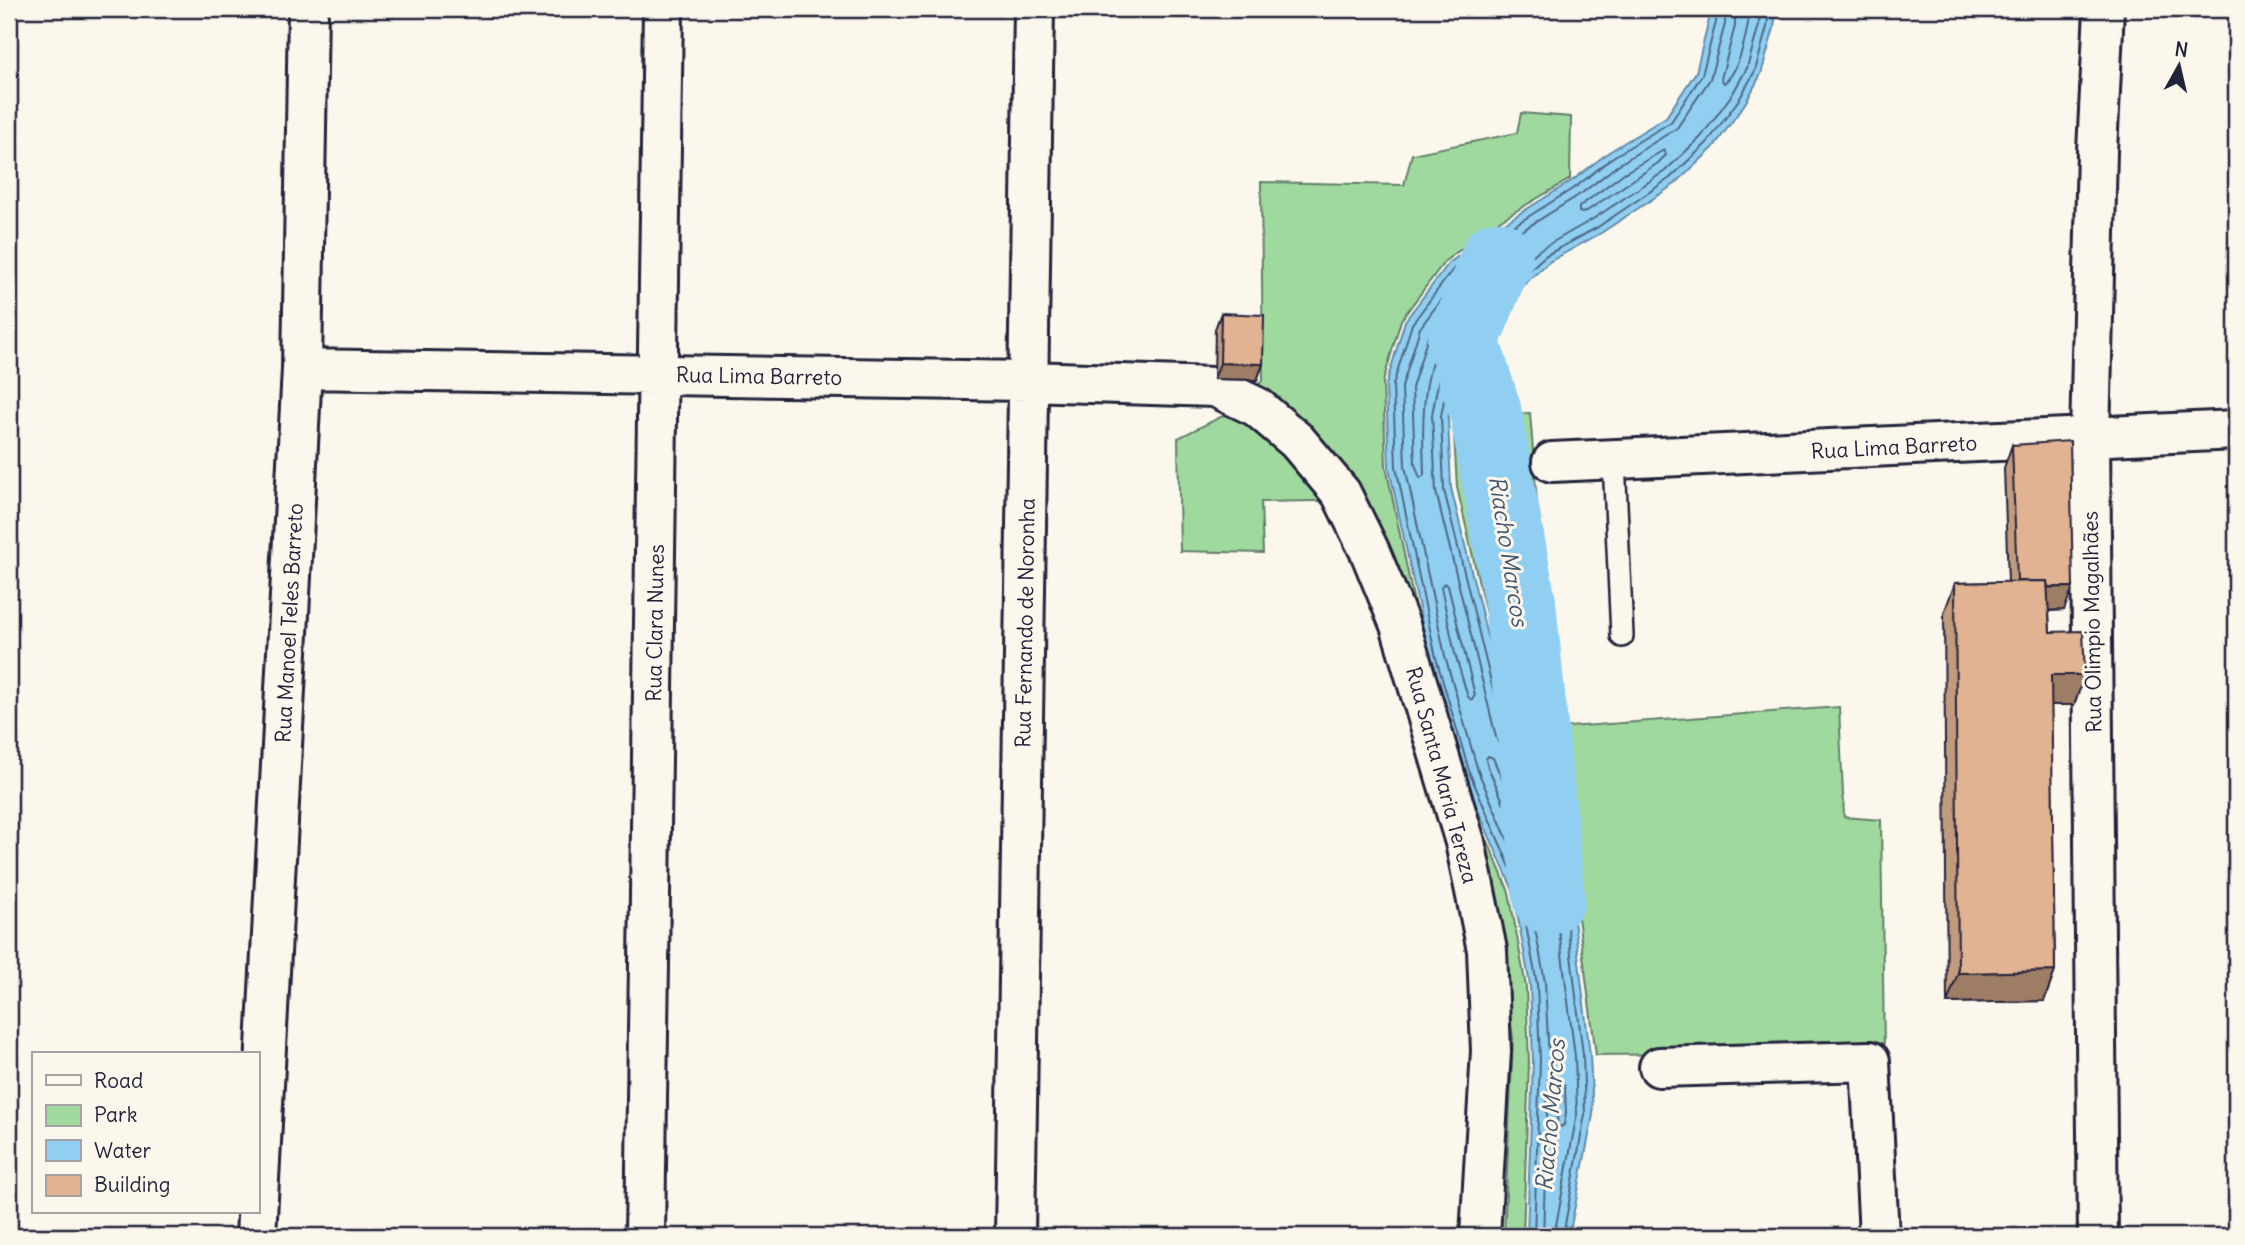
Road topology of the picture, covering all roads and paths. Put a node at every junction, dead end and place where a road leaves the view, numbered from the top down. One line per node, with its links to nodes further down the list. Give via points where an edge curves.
1 (308, 9): 5 (street, Rua Manoel Teles Barreto)
2 (663, 9): 6 (street, Rua Clara Nunes)
3 (1034, 9): 7 (street, Rua Fernando de Noronha)
4 (2104, 9): 10 (street, Rua Olimpio Magalhães)
5 (302, 369): 6 (street, Rua Lima Barreto); 15 (street, Rua Manoel Teles Barreto)
6 (659, 374): 7 (street, Rua Lima Barreto); 18 (street, Rua Clara Nunes)
7 (1027, 381): 8 (street, Rua Lima Barreto); 19 (street, Rua Fernando de Noronha)
8 (1215, 387): 20 (street, Rua Santa Maria Tereza, via 1257,407 1297,441 1341,494 1400,625 1465,842 1486,950 1491,1051)
9 (2236, 430): 10 (street, Rua Lima Barreto)
10 (2090, 438): 11 (street, Rua Lima Barreto); 22 (street, Rua Olimpio Magalhães)
11 (1614, 460): 12 (street, Rua Lima Barreto); 13 (lane)
12 (1552, 462)
13 (1622, 636)
14 (1659, 1067): 21 (street, via 1870,1061)
15 (259, 1179)
16 (257, 1214): 17 (street, Rua Manoel Teles Barreto)
17 (256, 1236)
18 (645, 1236)
19 (1015, 1236)
20 (1480, 1236)
21 (1879, 1236)
22 (2098, 1236)

